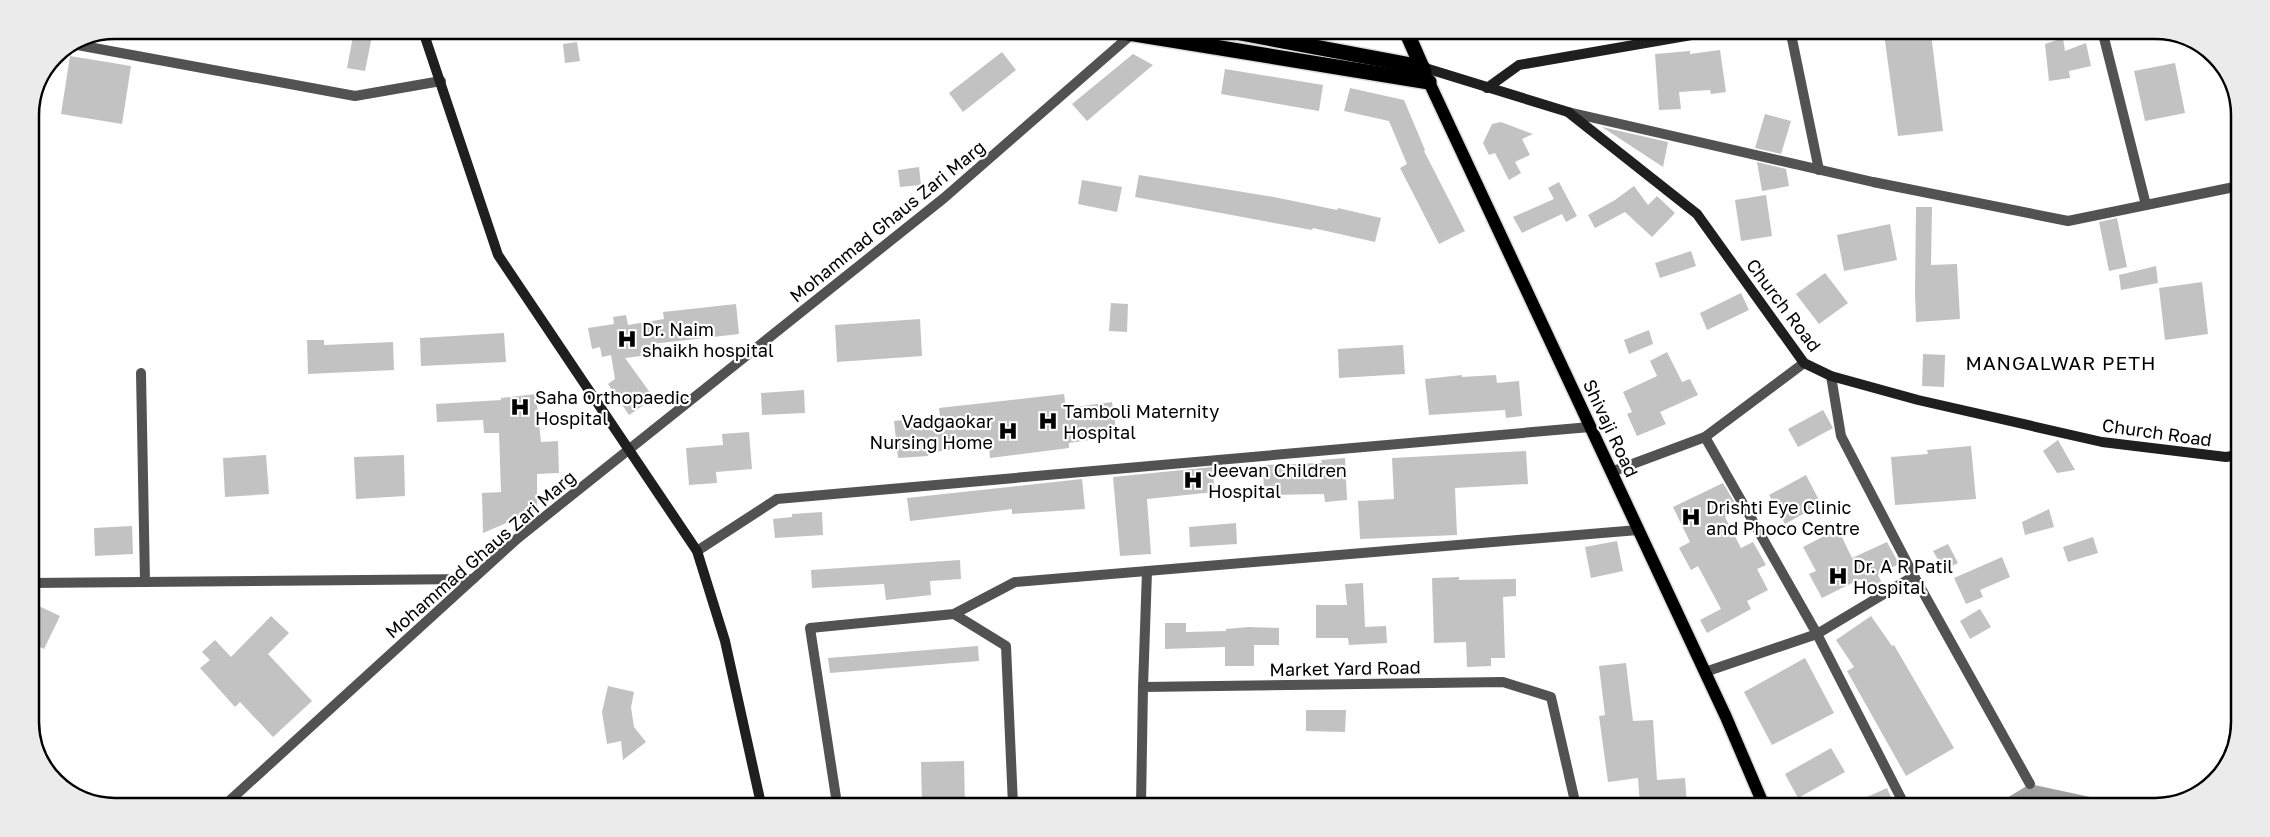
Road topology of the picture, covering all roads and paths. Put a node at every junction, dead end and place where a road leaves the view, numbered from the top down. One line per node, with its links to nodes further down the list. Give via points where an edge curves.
1 (426, 39): 11 (main road)
2 (1120, 39): 23 (street, Mohammad Ghaus Zari Marg, via 944,198)
3 (1164, 39): 12 (highway)
4 (1285, 39): 10 (highway)
5 (1409, 39): 10 (highway, Shivaji Road)
6 (1669, 39): 13 (main road, via 1519,65)
7 (1792, 39): 15 (street)
8 (2104, 39): 17 (street)
9 (84, 46): 11 (street, via 354,96)
10 (1422, 67): 12 (highway, Shivaji Road); 13 (main road, Church Road)
11 (440, 81): 23 (main road, via 498,255)
12 (1429, 82): 21 (main road, Shivaji Road)
13 (1487, 88): 14 (main road, Church Road)
14 (1568, 112): 15 (street); 18 (main road, Church Road, via 1697,214)
15 (1819, 170): 17 (street, via 2068,221)
16 (2231, 188): 17 (street)
17 (2146, 205)
18 (1804, 364): 20 (main road, Church Road); 22 (street)
19 (141, 372): 31 (street)
20 (1831, 376): 24 (main road, Church Road, via 1918,400 2102,442); 29 (street, via 1841,436)
21 (1590, 427): 25 (main road, Shivaji Road); 27 (street, via 777,499)
22 (1705, 437): 25 (street); 34 (street)
23 (629, 449): 27 (main road); 30 (street, Mohammad Ghaus Zari Marg, via 518,538)
24 (2231, 456)
25 (1611, 472): 26 (main road, Shivaji Road)
26 (1638, 530): 28 (street); 35 (main road, Shivaji Road)
27 (698, 551): 39 (main road, via 725,641)
28 (1147, 571): 33 (street, via 1015,582); 36 (street)
29 (1914, 576): 34 (street); 37 (street)
30 (473, 579): 31 (street); 38 (street, Mohammad Ghaus Zari Marg)
31 (144, 582): 32 (street)
32 (39, 583)
33 (954, 614): 40 (street, via 810,628); 41 (street, via 1006,646)
34 (1817, 634): 35 (street); 45 (street)
35 (1705, 672): 44 (main road, Shivaji Road)
36 (1143, 688): 42 (street); 43 (street, Market Yard Road, via 1503,682 1552,697)
37 (2030, 784)
38 (232, 798)
39 (760, 798)
40 (837, 798)
41 (1013, 798)
42 (1141, 798)
43 (1574, 798)
44 (1760, 798)
45 (1901, 798)

